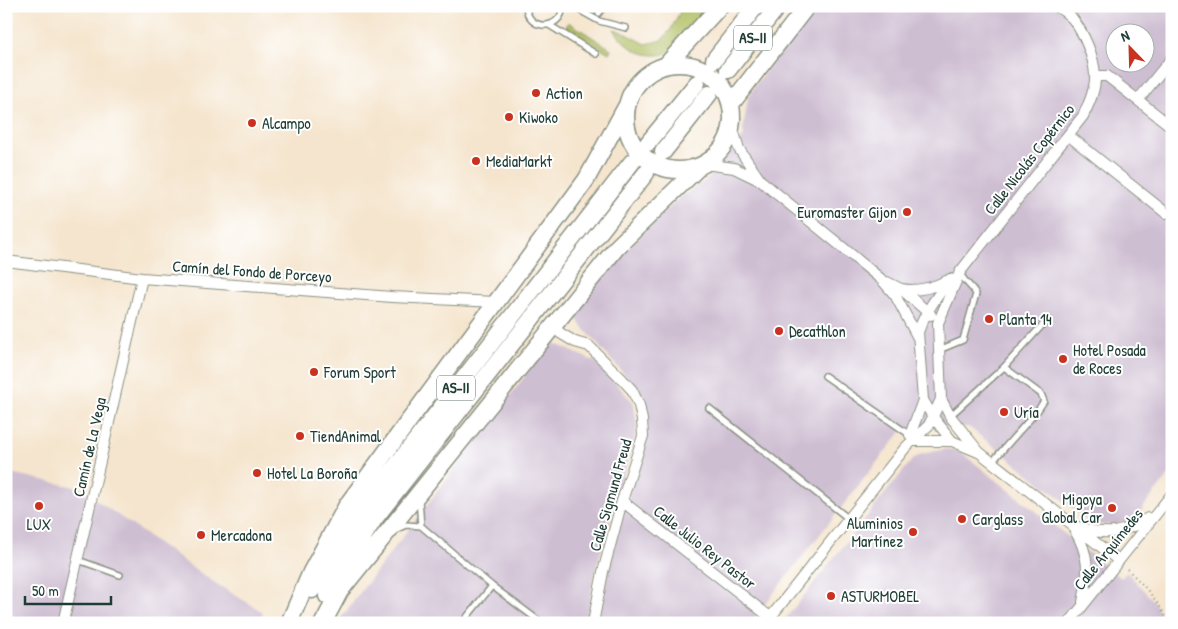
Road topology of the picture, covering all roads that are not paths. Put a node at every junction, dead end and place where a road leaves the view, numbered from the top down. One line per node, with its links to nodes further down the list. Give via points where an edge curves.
1 (526, 6): 11 (lane, via 528,17)
2 (563, 6): 12 (lane, via 561,17)
3 (572, 6): 13 (lane, via 599,21)
4 (604, 6): 10 (lane)
5 (720, 6): 18 (highway)
6 (756, 6): 17 (highway, AS-II)
7 (778, 6): 19 (highway, AS-II)
8 (807, 6): 22 (highway)
9 (1057, 6): 20 (street, Calle Nicolás Copérnico, via 1072,18 1082,34 1091,54)
10 (599, 13)
11 (538, 25): 12 (lane); 14 (lane)
12 (549, 25): 15 (lane)
13 (626, 28)
14 (532, 29)
15 (596, 54)
16 (1172, 58): 21 (street)
17 (714, 60)
18 (666, 65): 22 (highway, via 692,65 709,73 722,85); 23 (highway, via 641,79)
19 (728, 70)
20 (1095, 76): 21 (street, via 1108,76); 26 (street, Calle Nicolás Copérnico, via 1092,96 1083,116)
21 (1138, 100): 25 (street)
22 (731, 104): 24 (highway)
23 (627, 105): 30 (highway, via 630,137 645,159 668,169); 39 (highway, via 586,180)
24 (732, 126): 30 (highway, via 727,142); 32 (street, via 739,149)
25 (1172, 127)
26 (1068, 136): 33 (street); 35 (street, Calle Nicolás Copérnico)
27 (648, 143): 28 (highway, via 703,88)
28 (663, 152)
29 (632, 162): 74 (highway, AS-II, via 361,511)
30 (702, 166): 32 (street, via 734,168); 44 (highway, via 617,247)
31 (646, 173): 75 (highway, AS-II, via 375,518 336,578)
32 (761, 181): 38 (street)
33 (1166, 213)
34 (6, 261): 36 (street, Camín del Fondo de Porceyo)
35 (960, 272): 37 (street, Calle Nicolás Copérnico); 40 (street, Calle Nicolás Copérnico); 46 (lane, via 964,282 976,294 963,340)
36 (142, 278): 39 (street, Camín del Fondo de Porceyo); 67 (street, Camín de La Vega)
37 (950, 279): 38 (street, Calle Nicolás Copérnico, via 933,287); 41 (street, Calle Nicolás Copérnico)
38 (898, 292): 41 (street); 45 (street)
39 (496, 302): 74 (highway, via 347,505 310,572)
40 (942, 310): 41 (street); 43 (street, Calle Nicolás Copérnico)
41 (927, 311): 43 (street); 45 (street, Calle Nicolás Copérnico)
42 (1048, 320): 47 (lane)
43 (938, 323): 46 (street, Calle Nicolás Copérnico)
44 (553, 325): 59 (highway); 61 (street, Calle Sigmund Freud, via 575,342 590,346 632,390 639,405 643,436)
45 (918, 338): 50 (street)
46 (939, 350): 49 (street, Calle Nicolás Copérnico)
47 (1004, 367): 52 (lane); 58 (lane, via 1041,394 1044,401)
48 (825, 376): 55 (lane)
49 (941, 399): 52 (street); 53 (street)
50 (923, 400): 53 (street); 55 (street)
51 (709, 408): 63 (lane)
52 (950, 416): 54 (street)
53 (933, 417): 54 (street, via 943,418); 55 (street, via 929,425); 56 (street)
54 (969, 439): 57 (street)
55 (910, 441): 56 (street); 63 (street)
56 (952, 441): 57 (street)
57 (979, 452): 58 (street)
58 (992, 462): 64 (street)
59 (419, 493): 65 (lane); 66 (highway)
60 (1172, 494): 62 (street, Calle Arquímedes)
61 (622, 501): 72 (street, Calle Julio Rey Pastor); 79 (street, Calle Sigmund Freud)
62 (1157, 512): 64 (street, via 1138,525 1109,534); 68 (street, Calle Arquímedes)
63 (849, 519): 72 (street)
64 (1071, 524): 68 (street); 71 (street, via 1087,557 1088,580)
65 (421, 526): 66 (lane, via 406,525); 70 (lane)
66 (387, 533): 76 (highway, via 340,591)
67 (78, 560): 69 (lane); 73 (street, Camín de La Vega)
68 (1118, 560): 71 (street, Calle Arquímedes)
69 (120, 575)
70 (492, 586): 77 (lane); 78 (lane)
71 (1082, 606): 80 (street, Calle Arquímedes)
72 (768, 620)
73 (63, 623)
74 (291, 623)
75 (313, 623)
76 (323, 623)
77 (462, 623)
78 (542, 623)
79 (593, 623)
80 (1069, 623)

